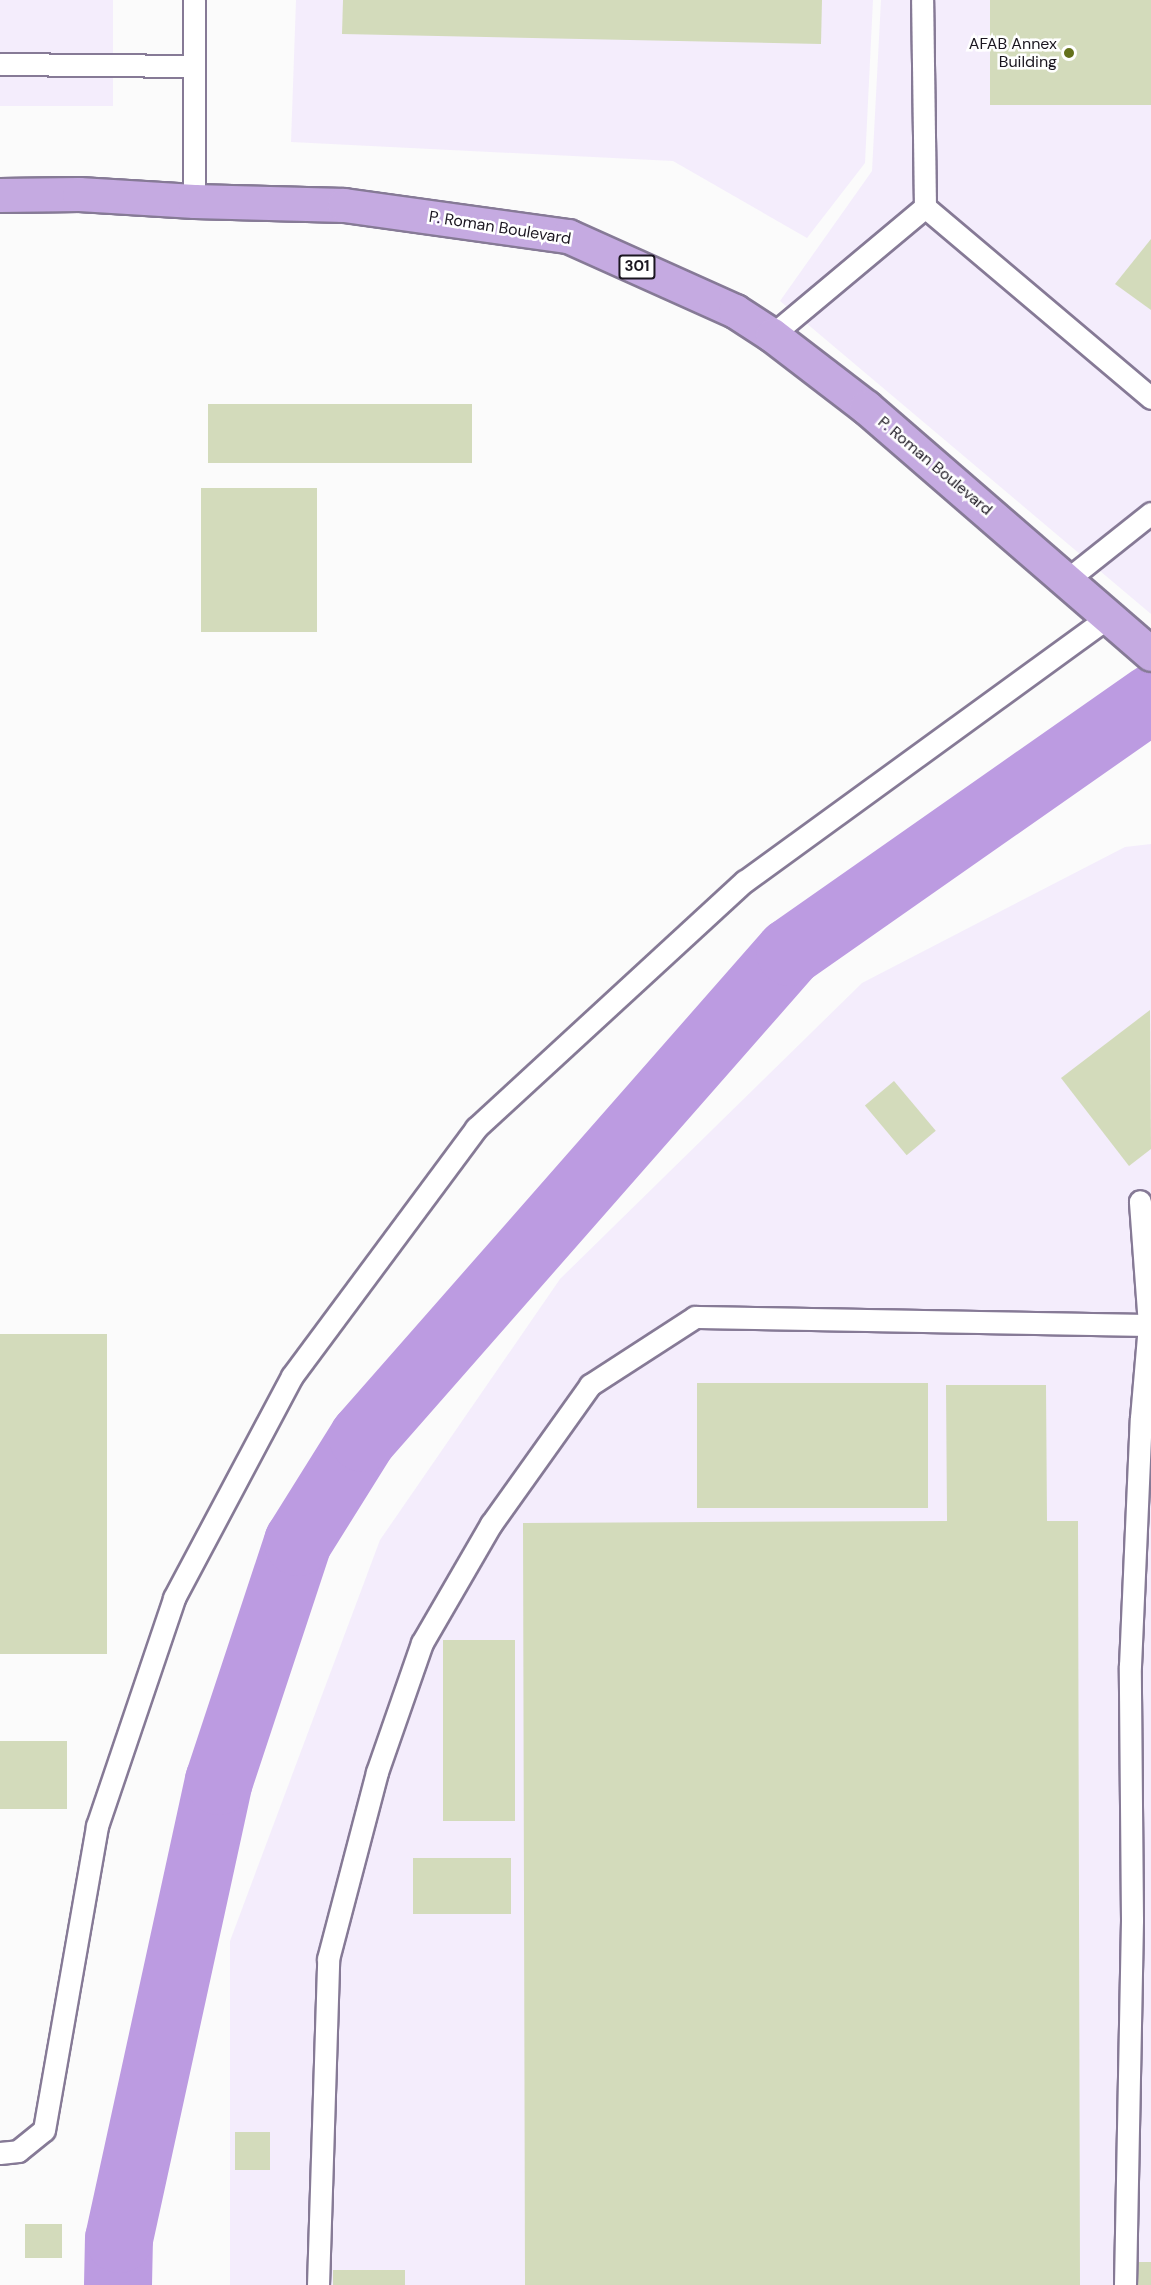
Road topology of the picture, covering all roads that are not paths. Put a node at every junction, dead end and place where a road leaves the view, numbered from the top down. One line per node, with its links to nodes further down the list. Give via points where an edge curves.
1 (194, 0): 4 (lane)
2 (922, 0): 7 (lane)
3 (0, 64): 4 (lane)
4 (192, 66): 6 (lane)
5 (0, 195): 6 (main road, P. Roman Boulevard / 301, via 79,194)
6 (194, 201): 8 (main road, P. Roman Boulevard / 301, via 344,205 568,236 735,311)
7 (925, 207): 8 (lane); 9 (lane)
8 (772, 335): 11 (main road, P. Roman Boulevard / 301, via 866,407)
9 (1151, 398)
10 (1151, 513): 11 (lane)
11 (1068, 579): 12 (main road, P. Roman Boulevard / 301)
12 (1110, 616): 13 (main road, P. Roman Boulevard / 301); 16 (lane, via 745,880 476,1128 292,1376 174,1598 97,1826 44,2130 18,2151)
13 (1151, 654)
14 (1140, 1201): 15 (lane)
15 (1150, 1325): 17 (lane, via 695,1317 590,1385 491,1524 422,1642 377,1772 328,1959); 18 (lane, via 1141,1419 1130,1666 1132,1920)
16 (0, 2153)
17 (318, 2285)
18 (1125, 2285)

